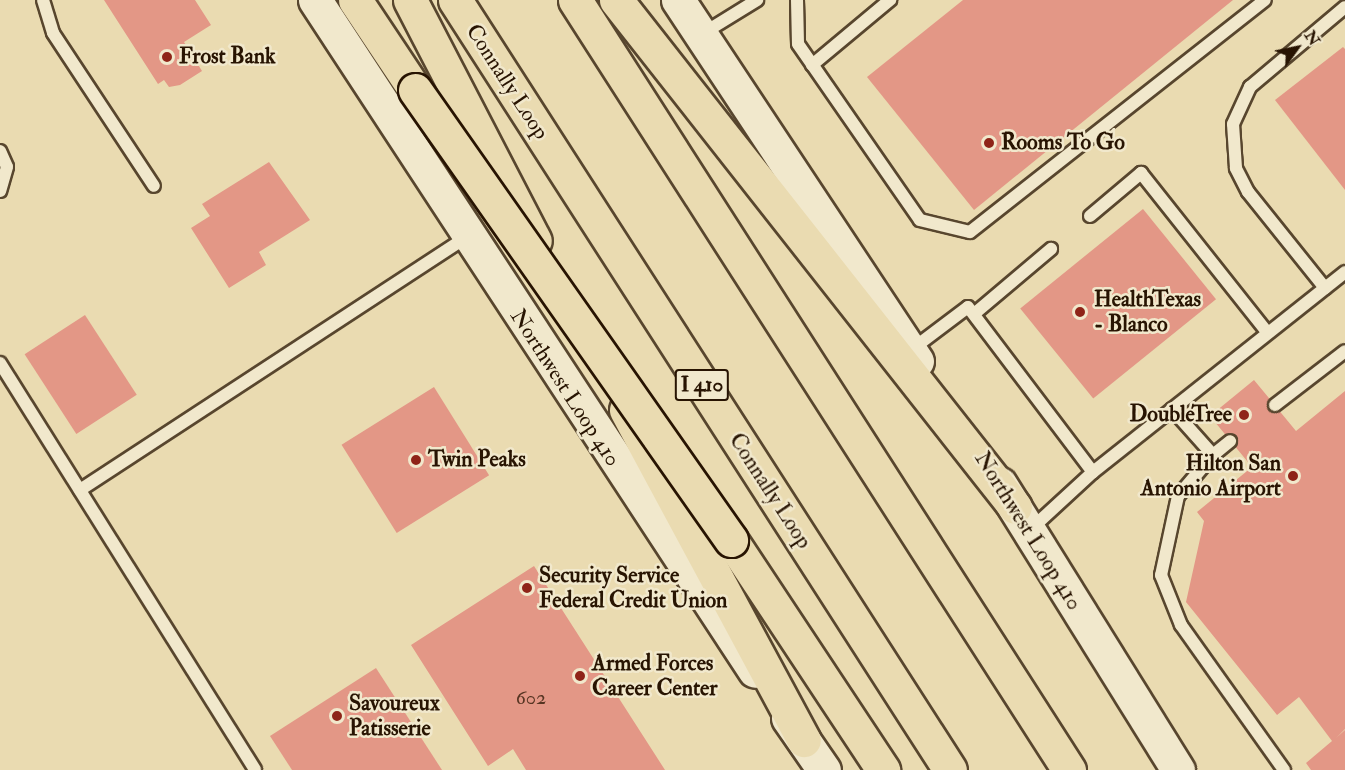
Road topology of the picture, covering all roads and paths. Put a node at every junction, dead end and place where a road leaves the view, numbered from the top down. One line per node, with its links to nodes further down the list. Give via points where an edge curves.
1 (43, 0): 17 (lane, via 53,33)
2 (315, 0): 20 (main road, Northwest Loop 410)
3 (355, 0): 40 (highway, bridge, via 731,540)
4 (410, 0): 37 (highway)
5 (455, 0): 41 (highway, Connally Loop / I 410)
6 (575, 0): 42 (highway)
7 (616, 0): 35 (highway)
8 (678, 0): 14 (main road, Northwest Loop 410)
9 (757, 0): 14 (lane)
10 (796, 0): 15 (lane, via 798,44)
11 (890, 0): 15 (lane)
12 (1265, 0): 15 (lane, via 970,232 920,220)
13 (1345, 7): 23 (lane, via 1250,87 1233,124 1236,168 1248,192)
14 (701, 34): 26 (main road, Northwest Loop 410)
15 (812, 65)
16 (0, 152): 18 (lane, via 7,167)
17 (154, 186)
18 (0, 191)
19 (1090, 216): 25 (lane, via 1141,173)
20 (467, 237): 34 (lane); 37 (main road, Northwest Loop 410, via 709,608)
21 (1051, 249): 24 (lane)
22 (1345, 272): 23 (lane)
23 (1325, 288): 25 (lane)
24 (974, 314): 26 (lane, via 969,307); 33 (lane)
25 (1268, 333): 30 (lane)
26 (910, 351): 35 (main road, Northwest Loop 410)
27 (1345, 351): 29 (lane)
28 (0, 363): 34 (lane)
29 (1275, 405)
30 (1172, 409): 32 (lane); 33 (lane)
31 (1230, 441): 32 (lane)
32 (1213, 455): 45 (lane, via 1178,496 1161,575 1181,625)
33 (1093, 472): 35 (lane)
34 (80, 490): 38 (lane)
35 (1022, 518): 36 (main road, Northwest Loop 410)
36 (1098, 643): 43 (main road, Northwest Loop 410); 44 (main road, Northwest Loop 410)
37 (804, 740): 39 (main road, Northwest Loop 410)
38 (255, 770)
39 (824, 770)
40 (883, 770)
41 (950, 770)
42 (1069, 770)
43 (1178, 770)
44 (1195, 770)
45 (1284, 770)

